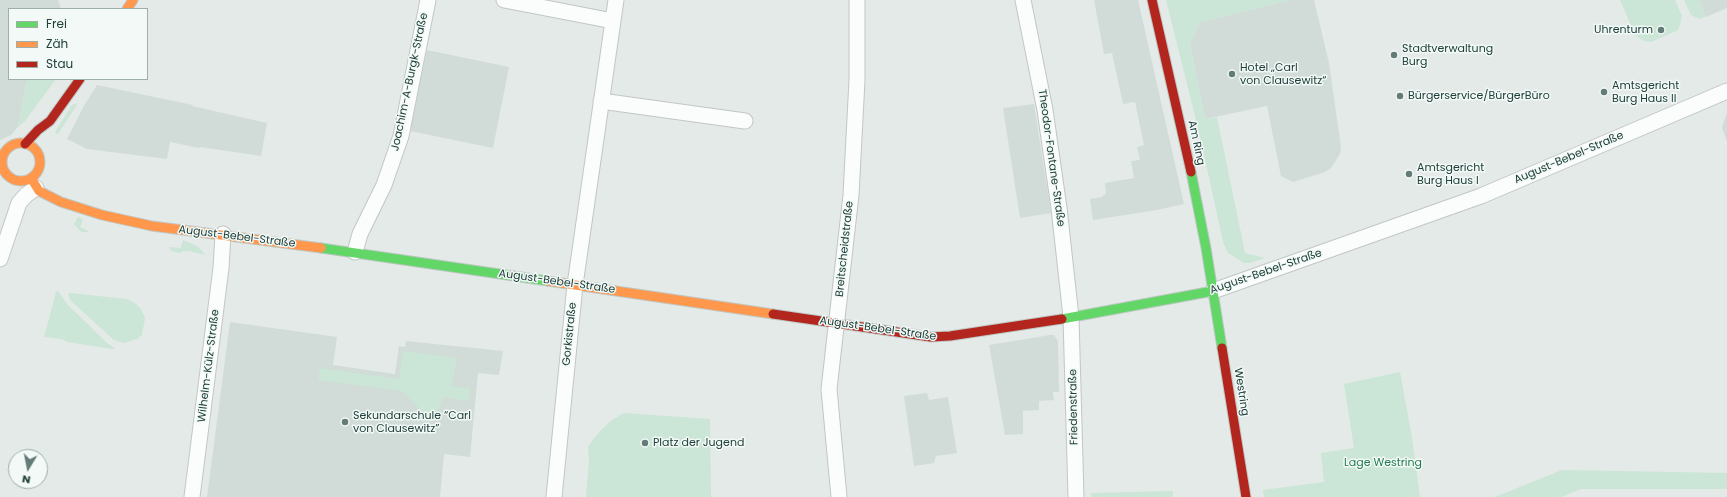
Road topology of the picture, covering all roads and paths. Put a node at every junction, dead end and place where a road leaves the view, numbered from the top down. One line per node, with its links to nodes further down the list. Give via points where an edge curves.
1 (428, 0): 21 (street, Joachim-A-Burgk-Straße, via 401,136 384,185 360,234)
2 (504, 0): 7 (street)
3 (616, 0): 7 (street, Gorkistraße)
4 (857, 0): 26 (street, Breitscheidstraße, via 857,80 851,196)
5 (1023, 0): 25 (street, Theodor-Fontane-Straße, via 1045,110)
6 (1152, 0): 24 (street, Am Ring, via 1196,196)
7 (613, 21): 10 (street, Gorkistraße)
8 (79, 80): 11 (street)
9 (1727, 91): 24 (street, August-Bebel-Straße, via 1481,196)
10 (601, 101): 12 (street); 23 (street, Gorkistraße)
11 (50, 121): 13 (street); 15 (street)
12 (745, 121)
13 (47, 134)
14 (42, 143): 17 (street)
15 (25, 144): 16 (street, via 14,145); 17 (street)
16 (3, 152): 18 (street)
17 (38, 152): 19 (street, via 40,158)
18 (2, 170): 19 (street, via 8,176)
19 (33, 183): 20 (street, August-Bebel-Straße, via 44,194 61,202 102,215 152,226); 22 (street, via 19,203)
20 (223, 234): 21 (street, August-Bebel-Straße); 27 (street, Wilhelm-Külz-Straße)
21 (355, 252): 23 (street, August-Bebel-Straße)
22 (0, 259)
23 (575, 285): 26 (street, August-Bebel-Straße); 28 (street, Gorkistraße)
24 (1213, 292): 25 (street, August-Bebel-Straße); 31 (street, Westring)
25 (1071, 318): 26 (street, August-Bebel-Straße, via 940,337); 30 (street, Friedenstraße)
26 (837, 324): 29 (street, Breitscheidstraße, via 829,390)
27 (192, 497)
28 (554, 497)
29 (839, 497)
30 (1076, 497)
31 (1246, 497)

